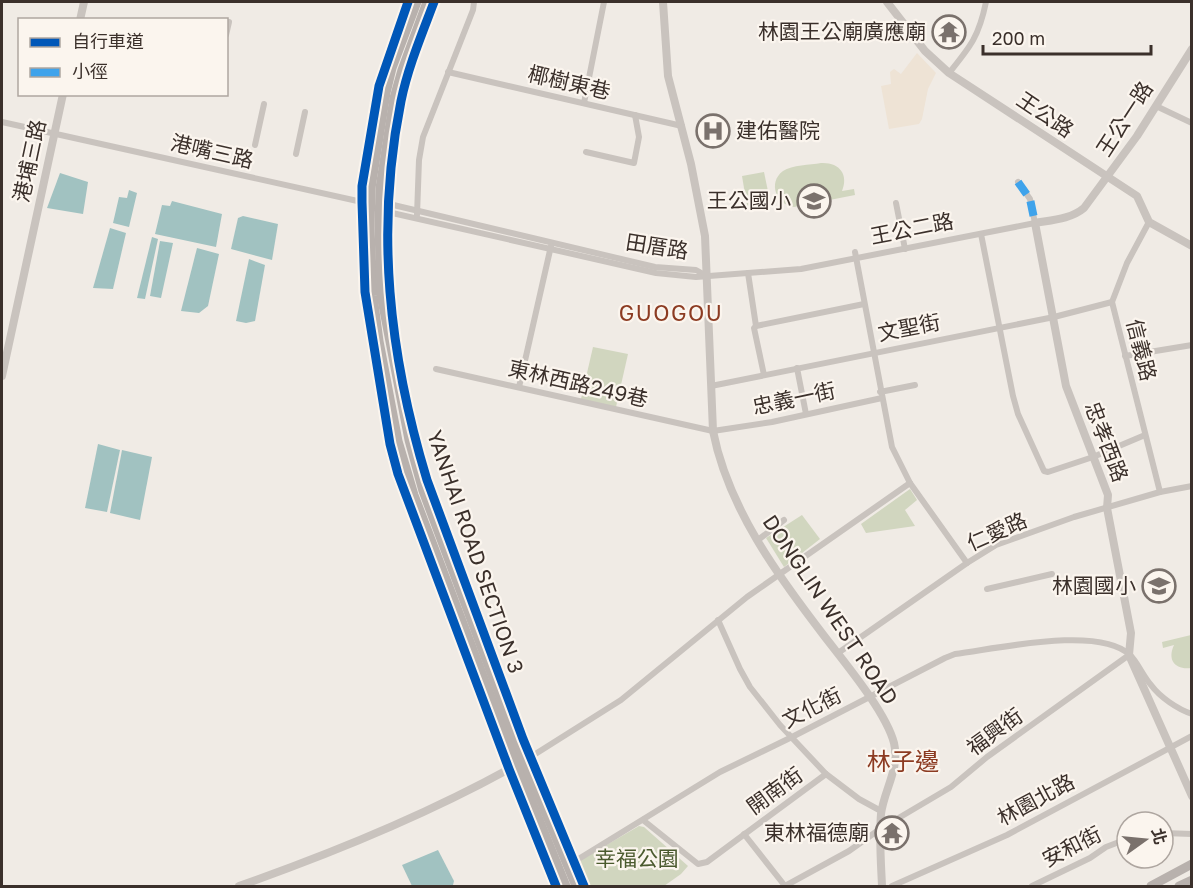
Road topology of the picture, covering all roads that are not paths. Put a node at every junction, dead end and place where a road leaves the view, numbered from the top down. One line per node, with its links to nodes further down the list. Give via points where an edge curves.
1 (84, 2): 11 (street)
2 (408, 2): 33 (street, via 379,87 362,186)
3 (417, 2): 33 (main road, via 386,93 371,188)
4 (427, 2): 33 (main road, via 394,98)
5 (434, 2): 33 (street, via 409,71)
6 (474, 2): 15 (street)
7 (604, 2): 18 (street)
8 (663, 2): 25 (street, DONGLIN WEST ROAD, via 668,76)
9 (887, 2): 16 (street, 王公路, via 926,51)
10 (986, 2): 16 (street, via 975,39)
11 (80, 18)
12 (229, 22): 13 (street)
13 (228, 26)
14 (1191, 49): 20 (street, 王公一路)
15 (448, 72): 18 (street, 椰樹東巷); 34 (street, via 423,137)
16 (950, 73): 30 (street, 王公路)
17 (63, 96): 26 (street, 港埔三路)
18 (584, 103): 22 (street, 椰樹東巷)
19 (264, 104): 27 (street)
20 (1156, 106): 24 (street); 30 (street, 王公一路)
21 (305, 112): 29 (street)
22 (635, 115): 25 (street, 椰樹東巷); 28 (street, via 639,137 634,164)
23 (2, 122): 26 (street, 港嘴三路)
24 (1191, 123)
25 (682, 126): 43 (street, DONGLIN WEST ROAD, via 705,236)
26 (55, 134): 33 (street, 港嘴三路); 55 (street, 港埔三路)
27 (255, 145)
28 (586, 152)
29 (296, 154)
30 (1108, 178): 35 (street, 王公路, via 1137,196); 36 (street, 王公二路, via 1077,214)
31 (1018, 182): 36 (street, 忠孝西路, via 1030,199)
32 (896, 203): 40 (street)
33 (377, 205): 34 (street, 田厝路); 63 (main road, YANHAI ROAD SECTION 3, via 381,295); 64 (main road, YANHAI ROAD SECTION 3, via 375,341)
34 (417, 214): 38 (street, 田厝路)
35 (1149, 222): 39 (street); 44 (street, 信義路)
36 (1035, 223): 37 (street, 王公二路); 46 (street, 忠孝西路)
37 (981, 234): 40 (street, 王公二路); 48 (street)
38 (551, 246): 43 (street, 田厝路, via 655,267 696,270); 58 (street)
39 (1191, 246)
40 (904, 249): 41 (street, 王公二路)
41 (856, 255): 42 (street, 王公二路, via 801,269); 45 (street)
42 (748, 273): 43 (street, 王公二路); 47 (street)
43 (706, 275): 56 (street, DONGLIN WEST ROAD)
44 (1112, 302): 46 (street, 文聖街); 51 (street, 信義路)
45 (864, 304): 47 (street); 50 (street)
46 (1054, 316): 48 (street, 文聖街); 65 (street, 忠孝西路, via 1066,386)
47 (756, 326): 54 (street)
48 (1000, 327): 50 (street, 文聖街); 65 (street, via 1018,414 1044,471)
49 (1191, 345): 51 (street)
50 (873, 352): 52 (street, 文聖街); 59 (street)
51 (1125, 356): 62 (street, 信義路)
52 (797, 368): 54 (street, 文聖街); 60 (street)
53 (436, 369): 58 (street, 東林西路249巷)
54 (764, 375): 56 (street, 文聖街)
55 (2, 376)
56 (711, 386): 61 (street, DONGLIN WEST ROAD)
57 (915, 386): 59 (street, 忠義一街)
58 (519, 387): 61 (street, 東林西路249巷)
59 (881, 395): 60 (street, 忠義一街); 66 (street, via 892,447)
60 (806, 414): 61 (street, 忠義一街)
61 (713, 432): 71 (street, DONGLIN WEST ROAD, via 724,473)
62 (1145, 435): 65 (street); 68 (street, 信義路)
63 (414, 447): 64 (street); 77 (main road, YANHAI ROAD SECTION 3)
64 (396, 452): 77 (main road, YANHAI ROAD SECTION 3, via 410,497)
65 (1093, 457): 69 (street, 忠孝西路, via 1108,495)
66 (910, 483): 72 (street); 74 (street)
67 (1191, 486): 68 (street, 仁愛路)
68 (1160, 492): 69 (street, 仁愛路)
69 (1107, 508): 72 (street, 仁愛路, via 996,545); 79 (street, 忠孝西路, via 1131,633)
70 (784, 520): 71 (street)
71 (758, 540): 74 (street, DONGLIN WEST ROAD)
72 (967, 563): 78 (street, 仁愛路)
73 (1052, 574): 75 (street)
74 (780, 575): 76 (street); 78 (street, DONGLIN WEST ROAD)
75 (987, 589)
76 (718, 620): 83 (street, via 750,687); 85 (street, via 621,700)
77 (476, 646): 85 (main road, YANHAI ROAD SECTION 3); 85 (street, YANHAI ROAD SECTION 3)
78 (838, 653): 80 (street, DONGLIN WEST ROAD)
79 (1130, 655): 80 (street, 文化街, via 1086,640 955,654); 81 (street, via 1151,687); 84 (street, 忠孝西路); 90 (street, 福興街, via 951,787)
80 (870, 697): 83 (street, 文化街); 88 (street, DONGLIN WEST ROAD, via 894,743 892,777)
81 (1191, 714)
82 (1191, 736): 84 (street, 林園北路)
83 (792, 737): 86 (street); 89 (street, 文化街, via 720,772)
84 (1170, 748): 87 (street, 忠孝西路); 105 (street, 林園北路, via 1007,835)
85 (520, 763): 96 (main road); 96 (street); 98 (street, via 383,831)
86 (826, 774): 88 (street); 92 (street, 開南街)
87 (1191, 796)
88 (882, 811): 90 (street, DONGLIN WEST ROAD)
89 (643, 820): 92 (street, 開南街, via 698,864 707,862); 96 (street, 文化街)
90 (880, 829): 103 (street, 福興街); 104 (street, DONGLIN WEST ROAD)
91 (1175, 833): 93 (street)
92 (744, 834): 103 (street, 開南街)
93 (1191, 834)
94 (1115, 844): 106 (street, 安和街)
95 (1191, 864): 107 (main road)
96 (564, 869): 99 (street); 100 (main road); 101 (main road); 102 (street)
97 (1191, 880): 108 (main road)
98 (239, 886)
99 (556, 886)
100 (566, 886)
101 (576, 886)
102 (584, 886)
103 (785, 886)
104 (882, 886)
105 (892, 886)
106 (1032, 886)
107 (1152, 886)
108 (1179, 886)

